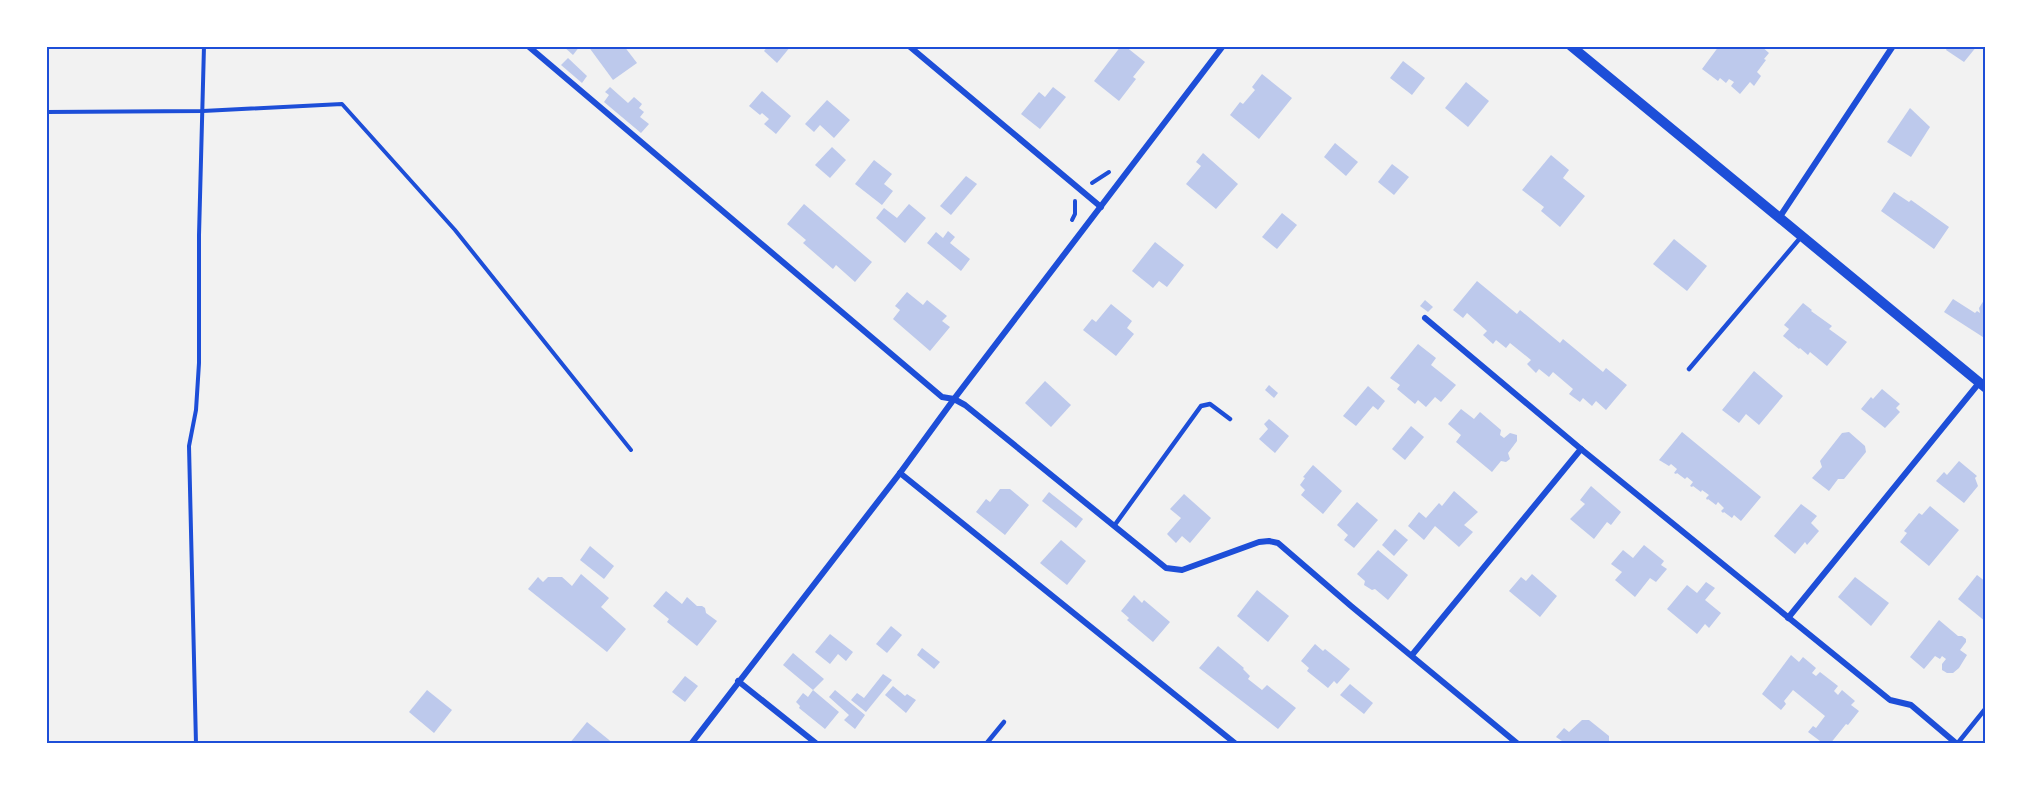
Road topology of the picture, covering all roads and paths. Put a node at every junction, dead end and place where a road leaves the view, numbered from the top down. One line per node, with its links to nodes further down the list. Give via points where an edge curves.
1 (204, 46): 7 (path)
2 (528, 46): 15 (street, via 942,397)
3 (909, 46): 9 (street)
4 (1223, 46): 9 (street)
5 (1571, 46): 10 (street)
6 (1893, 46): 10 (street)
7 (203, 111): 8 (path); 18 (path, via 342,104 455,230); 26 (path, via 199,363 189,446)
8 (46, 112)
9 (1101, 207): 15 (street)
10 (1778, 218): 11 (street)
11 (1801, 237): 13 (lane); 14 (street)
12 (1425, 318): 17 (street)
13 (1689, 369)
14 (1982, 385): 21 (street)
15 (954, 399): 19 (street); 20 (street)
16 (1230, 419): 20 (lane, via 1210,404 1201,406)
17 (1581, 449): 21 (street); 22 (street)
18 (631, 450)
19 (900, 473): 23 (street); 30 (street)
20 (1114, 526): 22 (street, via 1166,568 1182,570 1259,542 1278,543)
21 (1788, 618): 32 (street, via 1890,700 1911,705)
22 (1412, 656): 31 (street)
23 (738, 681): 27 (street); 28 (street)
24 (1986, 708): 32 (lane)
25 (1004, 722): 29 (lane)
26 (196, 744)
27 (691, 744)
28 (818, 744)
29 (986, 744)
30 (1236, 744)
31 (1518, 744)
32 (1957, 744)

